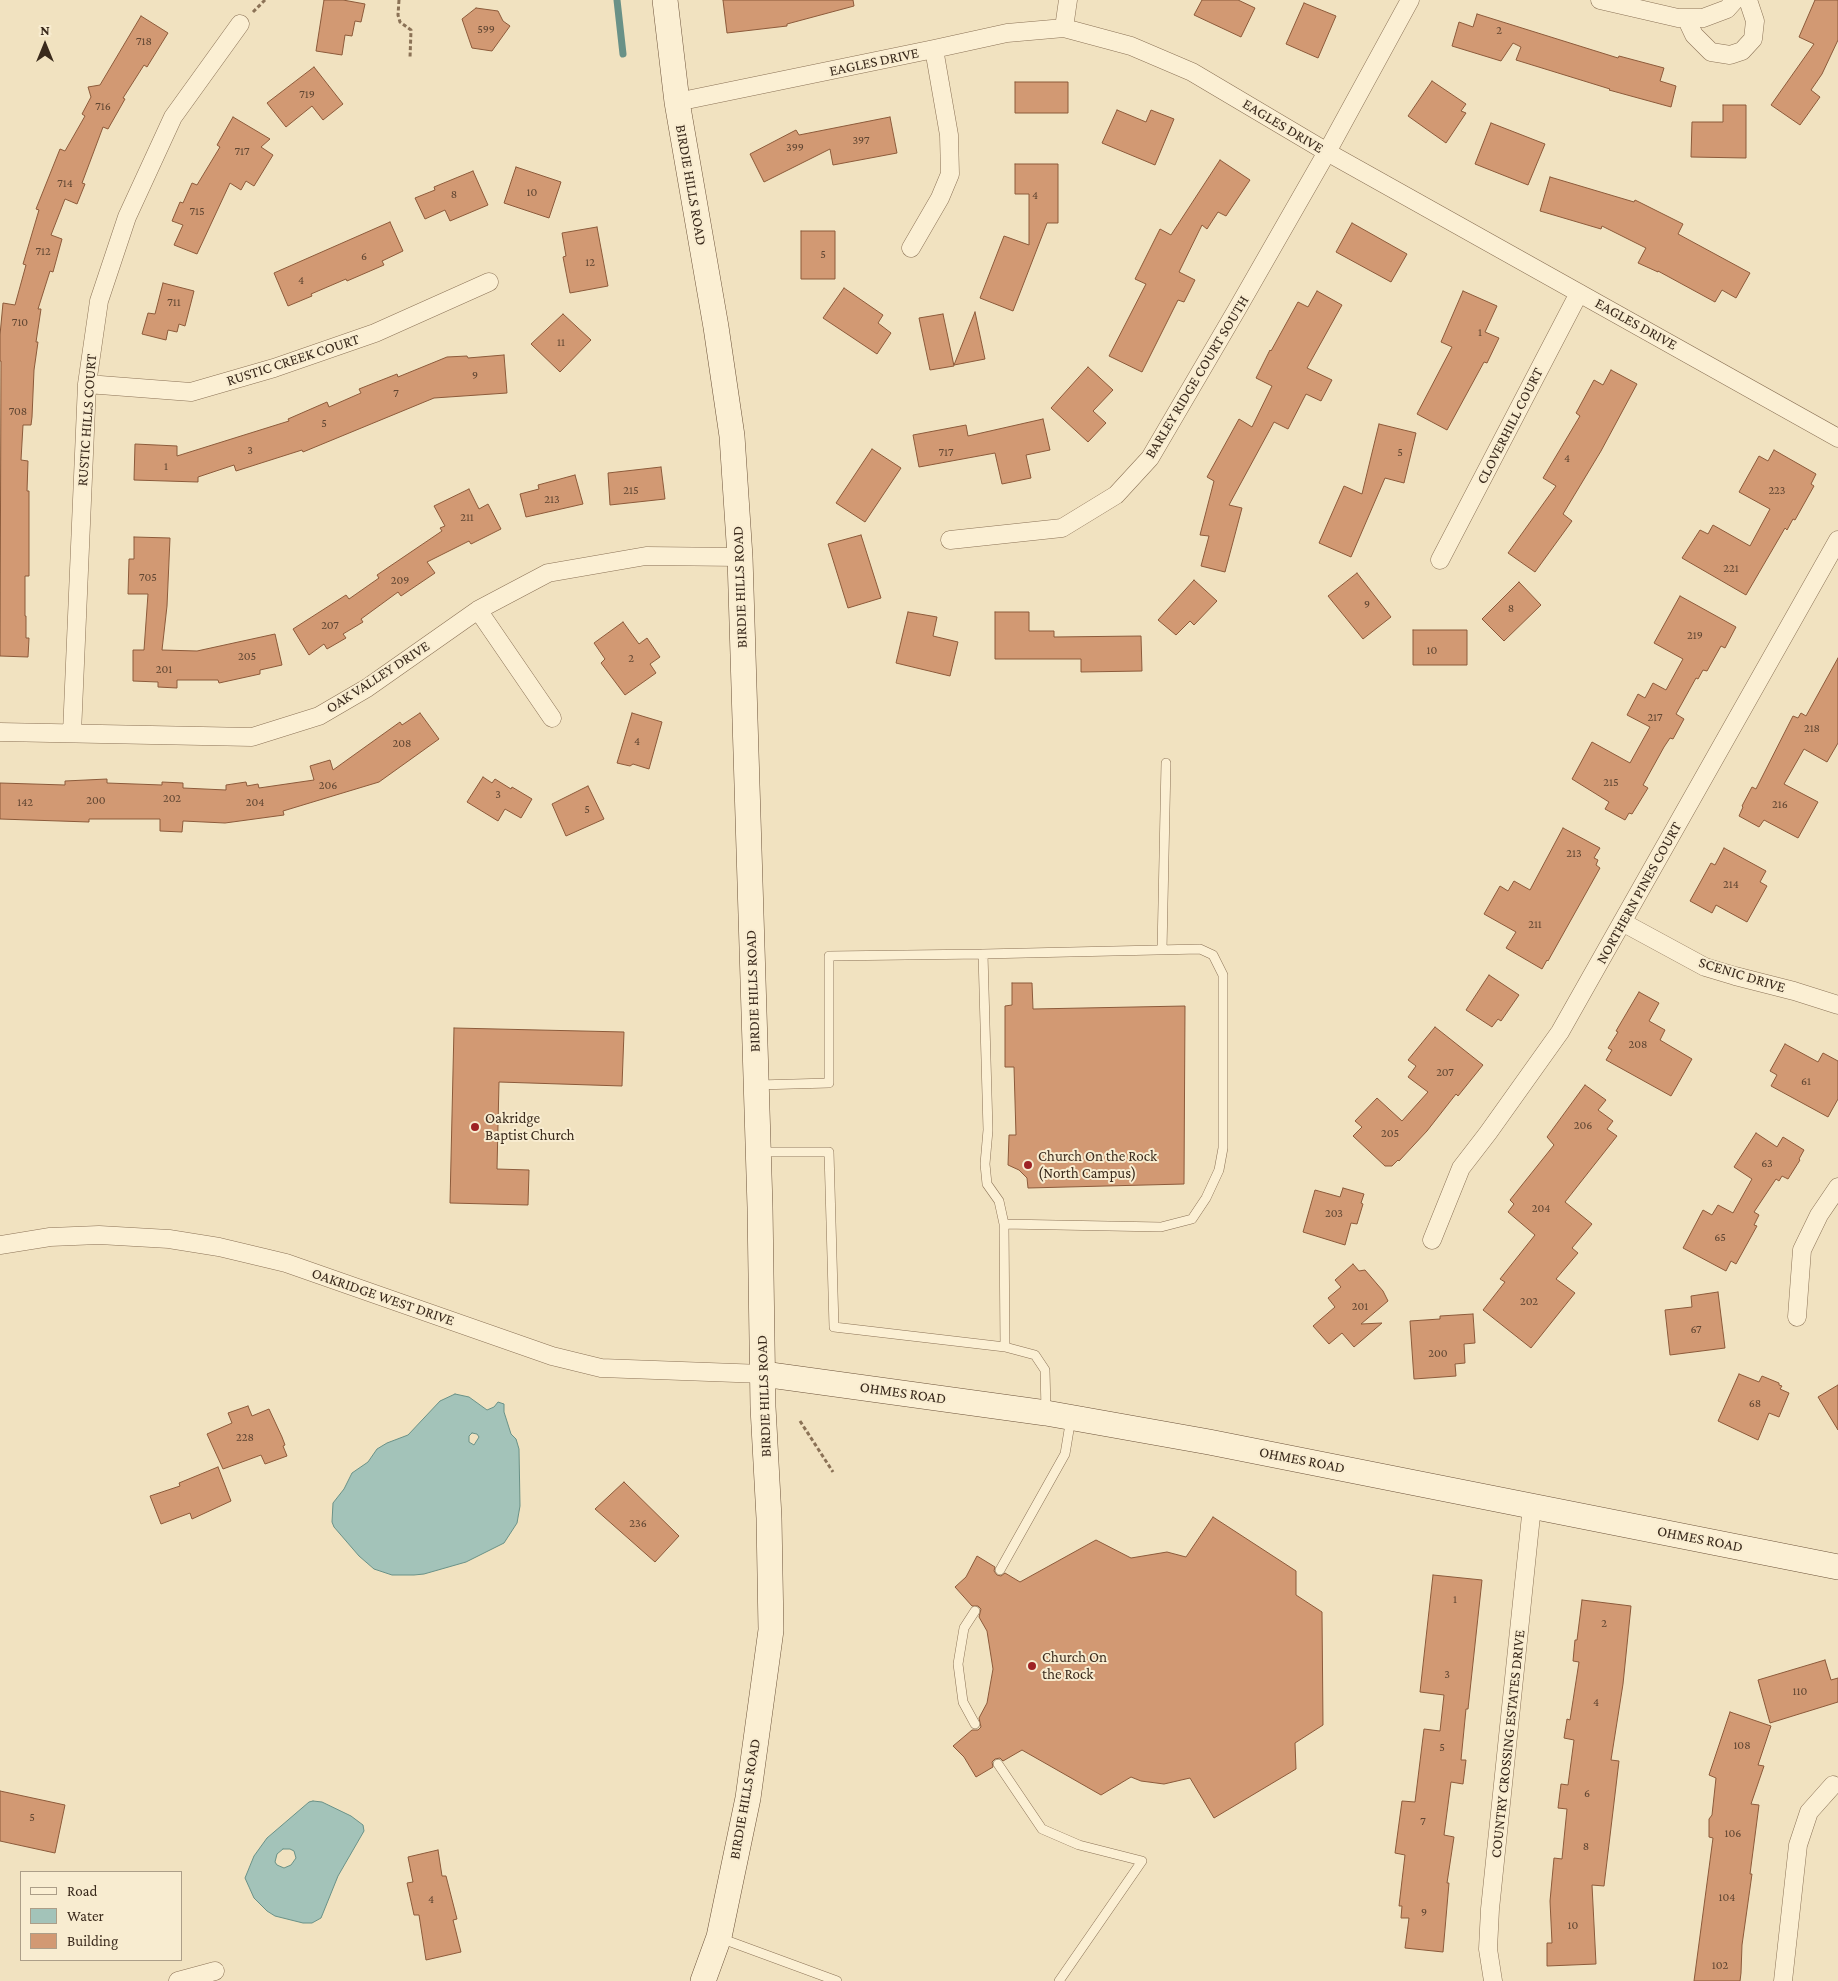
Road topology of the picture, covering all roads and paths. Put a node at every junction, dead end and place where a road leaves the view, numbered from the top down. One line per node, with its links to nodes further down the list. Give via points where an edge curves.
1 (399, 0): 12 (path, via 400,22 411,30)
2 (665, 0): 13 (main road, BIRDIE HILLS ROAD)
3 (1068, 0): 10 (street)
4 (1410, 0): 14 (street, BARLEY RIDGE COURT SOUTH)
5 (1600, 0): 8 (street)
6 (1735, 0): 8 (street, via 1727,9 1703,18)
7 (1748, 0): 8 (street, via 1755,21 1753,39 1742,51 1730,56 1711,52 1694,35)
8 (1686, 18)
9 (240, 24): 18 (street, RUSTIC HILLS COURT, via 173,117 127,217 100,301)
10 (1064, 28): 11 (street, EAGLES DRIVE, via 1007,33); 14 (street, EAGLES DRIVE, via 1131,46 1192,72)
11 (934, 50): 13 (street, EAGLES DRIVE); 15 (street, via 949,135 950,174)
12 (410, 58)
13 (677, 102): 22 (main road, BIRDIE HILLS ROAD, via 732,436)
14 (1327, 152): 17 (street, EAGLES DRIVE); 20 (street, BARLEY RIDGE COURT SOUTH, via 1150,458 1116,495 1062,528)
15 (911, 248)
16 (489, 282): 18 (street, RUSTIC CREEK COURT, via 375,334 191,392)
17 (1580, 292): 19 (street, EAGLES DRIVE); 23 (street, CLOVERHILL COURT)
18 (87, 384): 27 (street, RUSTIC HILLS COURT)
19 (1838, 438)
20 (950, 540)
21 (1838, 540): 29 (street, NORTHERN PINES COURT)
22 (740, 557): 24 (street, OAK VALLEY DRIVE, via 646,556 548,573); 33 (main road, BIRDIE HILLS ROAD)
23 (1440, 560)
24 (478, 610): 25 (street); 27 (street, OAK VALLEY DRIVE, via 367,688 319,716 252,737)
25 (552, 718)
26 (0, 732): 27 (street, OAK VALLEY DRIVE)
27 (72, 733)
28 (1166, 763): 30 (lane)
29 (1622, 922): 32 (street, SCENIC DRIVE, via 1706,967); 37 (street, NORTHERN PINES COURT, via 1560,1032 1460,1168)
30 (1162, 950): 31 (lane); 36 (lane, via 1200,949 1213,955 1223,975 1223,1148 1220,1170 1206,1198 1192,1219 1161,1227)
31 (983, 954): 33 (lane, via 829,956 829,1083); 36 (lane, via 988,1130 984,1164 987,1184 999,1201)
32 (1838, 1005)
33 (756, 1085): 34 (main road, BIRDIE HILLS ROAD)
34 (758, 1152): 40 (lane, via 829,1152 834,1327); 41 (main road, BIRDIE HILLS ROAD)
35 (1838, 1187): 39 (street, via 1819,1215 1802,1250)
36 (1004, 1224): 40 (lane)
37 (1432, 1240)
38 (0, 1245): 41 (street, OAKRIDGE WEST DRIVE, via 99,1234 169,1239 219,1247 286,1263 544,1354 601,1368)
39 (1797, 1317)
40 (1004, 1347): 42 (lane, via 1035,1354 1045,1370)
41 (763, 1374): 42 (main road, OHMES ROAD); 53 (main road, BIRDIE HILLS ROAD, via 771,1630 748,1798)
42 (1046, 1413): 43 (main road, OHMES ROAD)
43 (1071, 1418): 46 (main road, OHMES ROAD); 48 (lane, via 1065,1454)
44 (800, 1421): 45 (path)
45 (833, 1472)
46 (1532, 1506): 47 (main road, OHMES ROAD); 59 (street, COUNTRY CROSSING ESTATES DRIVE, via 1490,1909 1488,1949)
47 (1838, 1567)
48 (1000, 1570)
49 (975, 1611): 50 (lane, via 964,1628 958,1664 962,1702)
50 (976, 1724)
51 (998, 1764): 58 (lane, via 1042,1829 1079,1845 1142,1861)
52 (1834, 1785): 60 (street, via 1808,1812 1798,1845)
53 (719, 1937): 56 (main road, BIRDIE HILLS ROAD); 57 (lane)
54 (216, 1970): 55 (street)
55 (178, 1981)
56 (703, 1981)
57 (837, 1981)
58 (1060, 1981)
59 (1492, 1981)
60 (1783, 1981)

